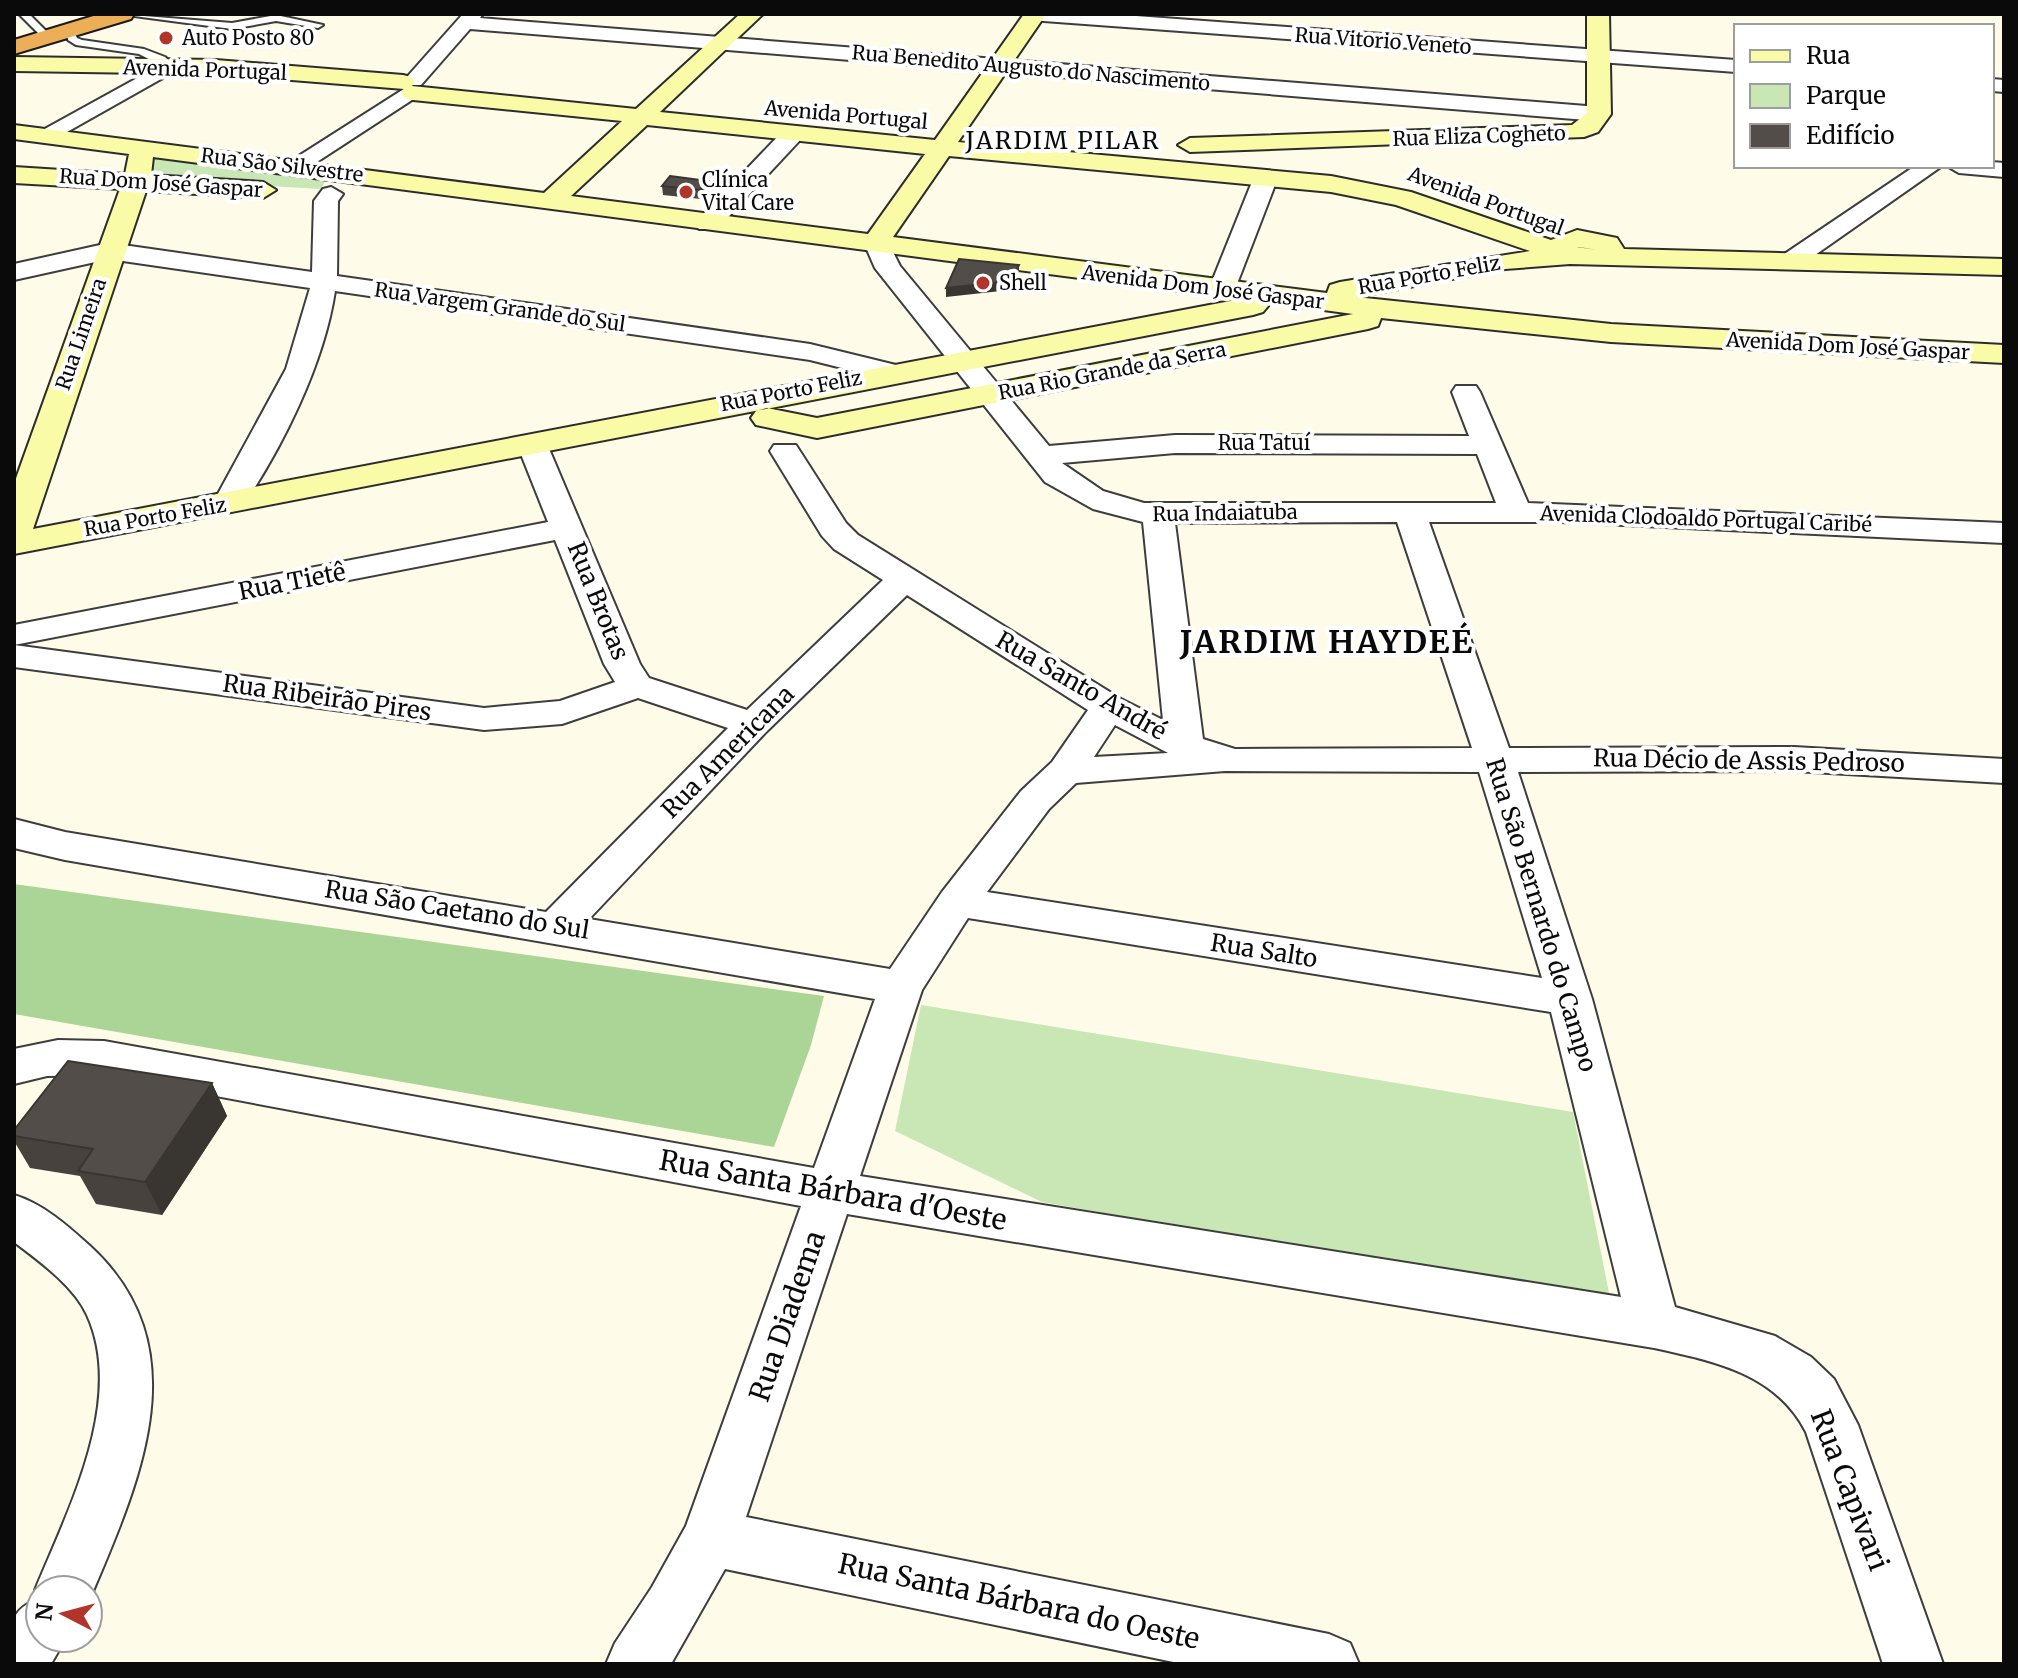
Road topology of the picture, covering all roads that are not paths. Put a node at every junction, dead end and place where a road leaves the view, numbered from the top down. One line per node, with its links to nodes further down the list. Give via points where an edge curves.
1 (24, 14): 10 (lane)
2 (102, 14): 10 (highway)
3 (123, 14): 9 (lane, via 243,27 276,18); 10 (highway)
4 (752, 14): 11 (street)
5 (1034, 14): 13 (street, Rua Vitorio Veneto); 17 (street)
6 (1319, 14): 13 (street)
7 (1598, 14): 14 (street, Rua Eliza Cogheto)
8 (468, 18): 11 (street, Rua Benedito Augusto do Nascimento); 20 (street)
9 (318, 25)
10 (57, 33): 12 (highway); 16 (highway, via 49,48); 19 (lane, via 80,43 162,58)
11 (721, 42): 17 (street, Rua Benedito Augusto do Nascimento); 23 (street)
12 (14, 44)
13 (1308, 49): 14 (street, Rua Vitorio Veneto); 21 (street)
14 (1600, 56): 18 (street, Rua Vitorio Veneto); 24 (street, Rua Eliza Cogheto)
15 (14, 64): 16 (street, Avenida Portugal)
16 (56, 65): 19 (street, Avenida Portugal)
17 (1000, 66): 21 (street, Rua Benedito Augusto do Nascimento); 25 (street)
18 (1734, 66)
19 (145, 73): 20 (street, Avenida Portugal); 29 (street)
20 (406, 90): 23 (street, Avenida Portugal); 36 (street)
21 (1297, 90): 22 (street, Rua Benedito Augusto do Nascimento)
22 (1498, 106): 24 (street, Rua Benedito Augusto do Nascimento); 30 (street, via 1521,123)
23 (652, 110): 25 (street, Avenida Portugal); 28 (street, Avenida Portugal, via 681,123); 44 (street)
24 (1599, 114): 30 (street, Rua Eliza Cogheto, via 1589,127 1575,132)
25 (960, 125): 26 (street, Avenida Portugal); 32 (street)
26 (991, 127)
27 (14, 132): 29 (street)
28 (794, 133): 32 (street, Avenida Portugal); 46 (street)
29 (43, 136): 34 (street)
30 (1501, 136): 33 (street, Rua Eliza Cogheto)
31 (1160, 142): 33 (street, Rua Eliza Cogheto)
32 (944, 147): 41 (street, Avenida Portugal); 48 (street)
33 (1291, 148): 35 (street)
34 (132, 161): 36 (street, Rua São Silvestre, via 165,151); 40 (street, Rua Dom José Gaspar); 42 (street, Rua Dom José Gaspar); 43 (street); 50 (street, Rua Limeira)
35 (1371, 164)
36 (295, 166): 42 (street, Rua São Silvestre)
37 (1927, 168): 52 (street)
38 (1982, 168): 39 (street)
39 (2004, 170)
40 (14, 175)
41 (1266, 177): 47 (street, Avenida Portugal, via 1368,189); 56 (street)
42 (339, 183): 44 (street, Rua Dom José Gaspar); 55 (street, via 326,201)
43 (14, 195)
44 (548, 203): 46 (street, Avenida Dom José Gaspar)
45 (1515, 211): 49 (street, Avenida Portugal)
46 (708, 224): 48 (street, Avenida Dom José Gaspar)
47 (1489, 230): 49 (street, Avenida Portugal); 51 (street)
48 (878, 245): 56 (street, Avenida Dom José Gaspar); 60 (street, Rua Indaiatuba, via 888,268)
49 (1588, 249): 51 (street, Rua Porto Feliz); 52 (street, Avenida Portugal)
50 (109, 251): 54 (street); 55 (street, Rua Vargem Grande do Sul); 75 (street, Rua Limeira)
51 (1505, 261): 57 (street, Rua Porto Feliz)
52 (1789, 262): 53 (street, Avenida Portugal)
53 (2004, 267)
54 (14, 272)
55 (324, 282): 61 (street, Rua Vargem Grande do Sul, via 810,352); 70 (street, via 302,361)
56 (1222, 289): 57 (street, Avenida Dom José Gaspar)
57 (1295, 299): 58 (street, Avenida Dom José Gaspar); 60 (street, Rua Porto Feliz)
58 (1406, 312): 59 (street, Avenida Dom José Gaspar, via 1611,333); 63 (street, Rua Rio Grande da Serra)
59 (2004, 354)
60 (961, 358): 61 (street, Rua Porto Feliz); 63 (street, Rua Indaiatuba)
61 (890, 372): 64 (street, Rua Porto Feliz)
62 (1466, 392): 67 (street)
63 (991, 396): 65 (street, Rua Rio Grande da Serra); 69 (street, Rua Indaiatuba)
64 (768, 407): 65 (street, Rua Rio Grande da Serra); 66 (street, Rua Porto Feliz, via 715,405); 68 (street, Rua Santo André)
65 (817, 428): 68 (street, Rua Rio Grande da Serra)
66 (532, 444): 70 (street, Rua Porto Feliz); 74 (street, Rua Brotas)
67 (1488, 445): 69 (street, Rua Tatuí, via 1203,443); 72 (street)
68 (785, 451): 78 (street, Rua Santo André, via 833,529)
69 (1040, 456): 73 (street, Rua Indaiatuba, via 1056,475 1097,501)
70 (229, 503): 77 (street, Rua Porto Feliz)
71 (1409, 511): 72 (street, Avenida Clodoaldo Portugal Caribé); 73 (street, Rua Indaiatuba); 85 (street, Rua São Bernardo do Campo)
72 (1516, 512): 76 (street, Avenida Clodoaldo Portugal Caribé)
73 (1158, 514): 84 (street)
74 (569, 528): 79 (street, Rua Tietê); 81 (street, Rua Brotas, via 622,664)
75 (14, 532)
76 (2004, 533)
77 (14, 543)
78 (903, 580): 82 (street, Rua Santo André); 83 (street, Rua Americana)
79 (14, 635)
80 (14, 656): 81 (street, Rua Ribeirão Pires, via 484,719 559,716)
81 (636, 686): 83 (street, Rua Brotas)
82 (1108, 707): 84 (street, Rua Santo André); 87 (street, Rua Diadema)
83 (753, 724): 91 (street, Rua Americana)
84 (1185, 746): 86 (street, Rua Santo André)
85 (1494, 758): 86 (street, Rua Santo André); 88 (street, Rua Décio de Assis Pedroso, via 1794,759); 93 (street, Rua São Bernardo do Campo)
86 (1233, 761): 87 (street)
87 (1066, 771): 90 (street, Rua Diadema, via 1035,800)
88 (2004, 771)
89 (14, 832): 91 (street, Rua São Caetano do Sul, via 54,844)
90 (957, 902): 92 (street, Rua Diadema); 93 (street, Rua Salto)
91 (557, 927): 92 (street, Rua São Caetano do Sul)
92 (901, 987): 95 (street, Rua Diadema)
93 (1570, 999): 97 (street, Rua São Bernardo do Campo)
94 (14, 1067): 95 (street, Rua Santa Bárbara d'Oeste, via 64,1056 104,1058)
95 (829, 1191): 97 (street, Rua Santa Bárbara d'Oeste); 98 (street, Rua Diadema)
96 (14, 1215): 99 (street, via 39,1231 111,1307 129,1369 111,1477)
97 (1654, 1325): 102 (street, Rua Capivari, via 1757,1354 1786,1368 1811,1390 1831,1425)
98 (710, 1538): 100 (street, Rua Diadema); 101 (street, Rua Santa Bárbara do Oeste)
99 (71, 1574)
100 (636, 1664)
101 (1329, 1664)
102 (1913, 1664)

